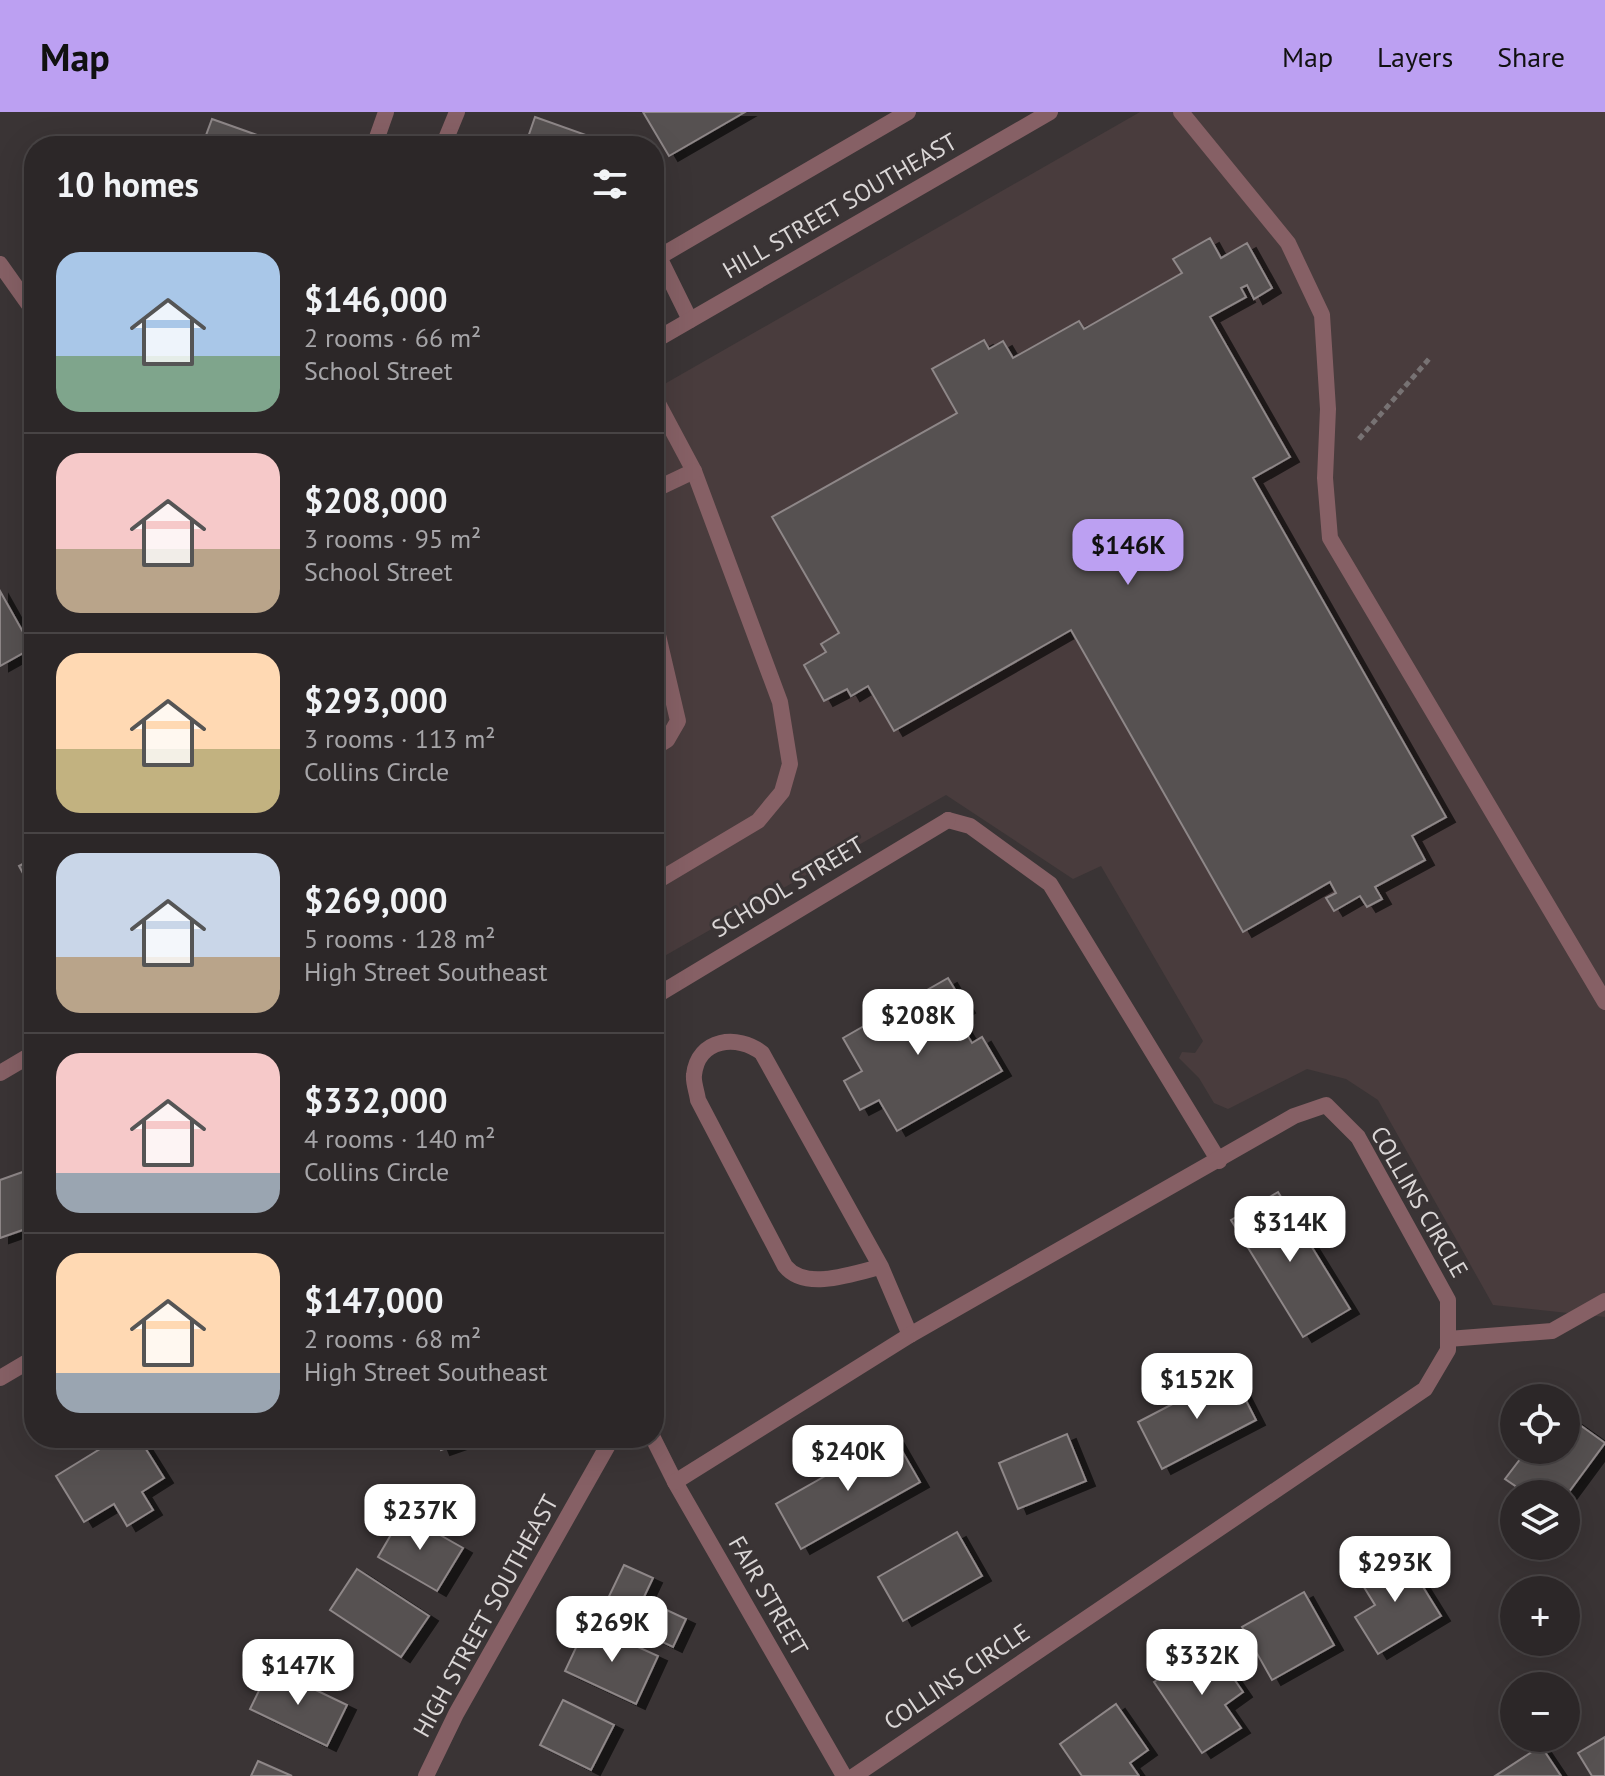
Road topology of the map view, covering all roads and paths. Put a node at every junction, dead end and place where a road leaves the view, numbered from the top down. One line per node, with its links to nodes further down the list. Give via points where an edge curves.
1 (386, 112): 6 (street)
2 (457, 112): 7 (street)
3 (908, 112): 8 (street)
4 (1050, 112): 12 (street, HILL STREET SOUTHEAST)
5 (1181, 112): 23 (street, via 1288,243 1322,315 1330,538)
6 (378, 136)
7 (447, 136)
8 (664, 254)
9 (0, 264): 11 (street)
10 (664, 267): 12 (street)
11 (24, 298)
12 (690, 320): 13 (street, HILL STREET SOUTHEAST)
13 (664, 335)
14 (1429, 359): 16 (path)
15 (664, 415): 17 (street)
16 (1359, 439)
17 (694, 471): 18 (street); 21 (street, via 780,702 790,764 782,792 758,821)
18 (664, 485)
19 (664, 661): 20 (street, via 678,721)
20 (664, 742)
21 (664, 877)
22 (664, 991): 26 (street, SCHOOL STREET, via 948,820 970,826 1050,884)
23 (1605, 1002)
24 (24, 1059): 25 (street)
25 (0, 1073)
26 (1219, 1161): 29 (street, COLLINS CIRCLE); 30 (street, COLLINS CIRCLE, via 1294,1116 1326,1105 1358,1137 1448,1300)
27 (881, 1267): 27 (street, via 762,1053 732,1040 710,1047 698,1058 698,1100 785,1266 792,1275 811,1279); 29 (street)
28 (1605, 1301): 30 (street, via 1552,1331)
29 (910, 1335): 35 (street, COLLINS CIRCLE)
30 (1448, 1339): 38 (street, COLLINS CIRCLE, via 1448,1350 1425,1389)
31 (24, 1364): 32 (street)
32 (0, 1378)
33 (606, 1448): 36 (street, HIGH STREET SOUTHEAST)
34 (658, 1448): 35 (street, FAIR STREET)
35 (675, 1482): 37 (street, FAIR STREET)
36 (426, 1776)
37 (844, 1776)
38 (854, 1776)

